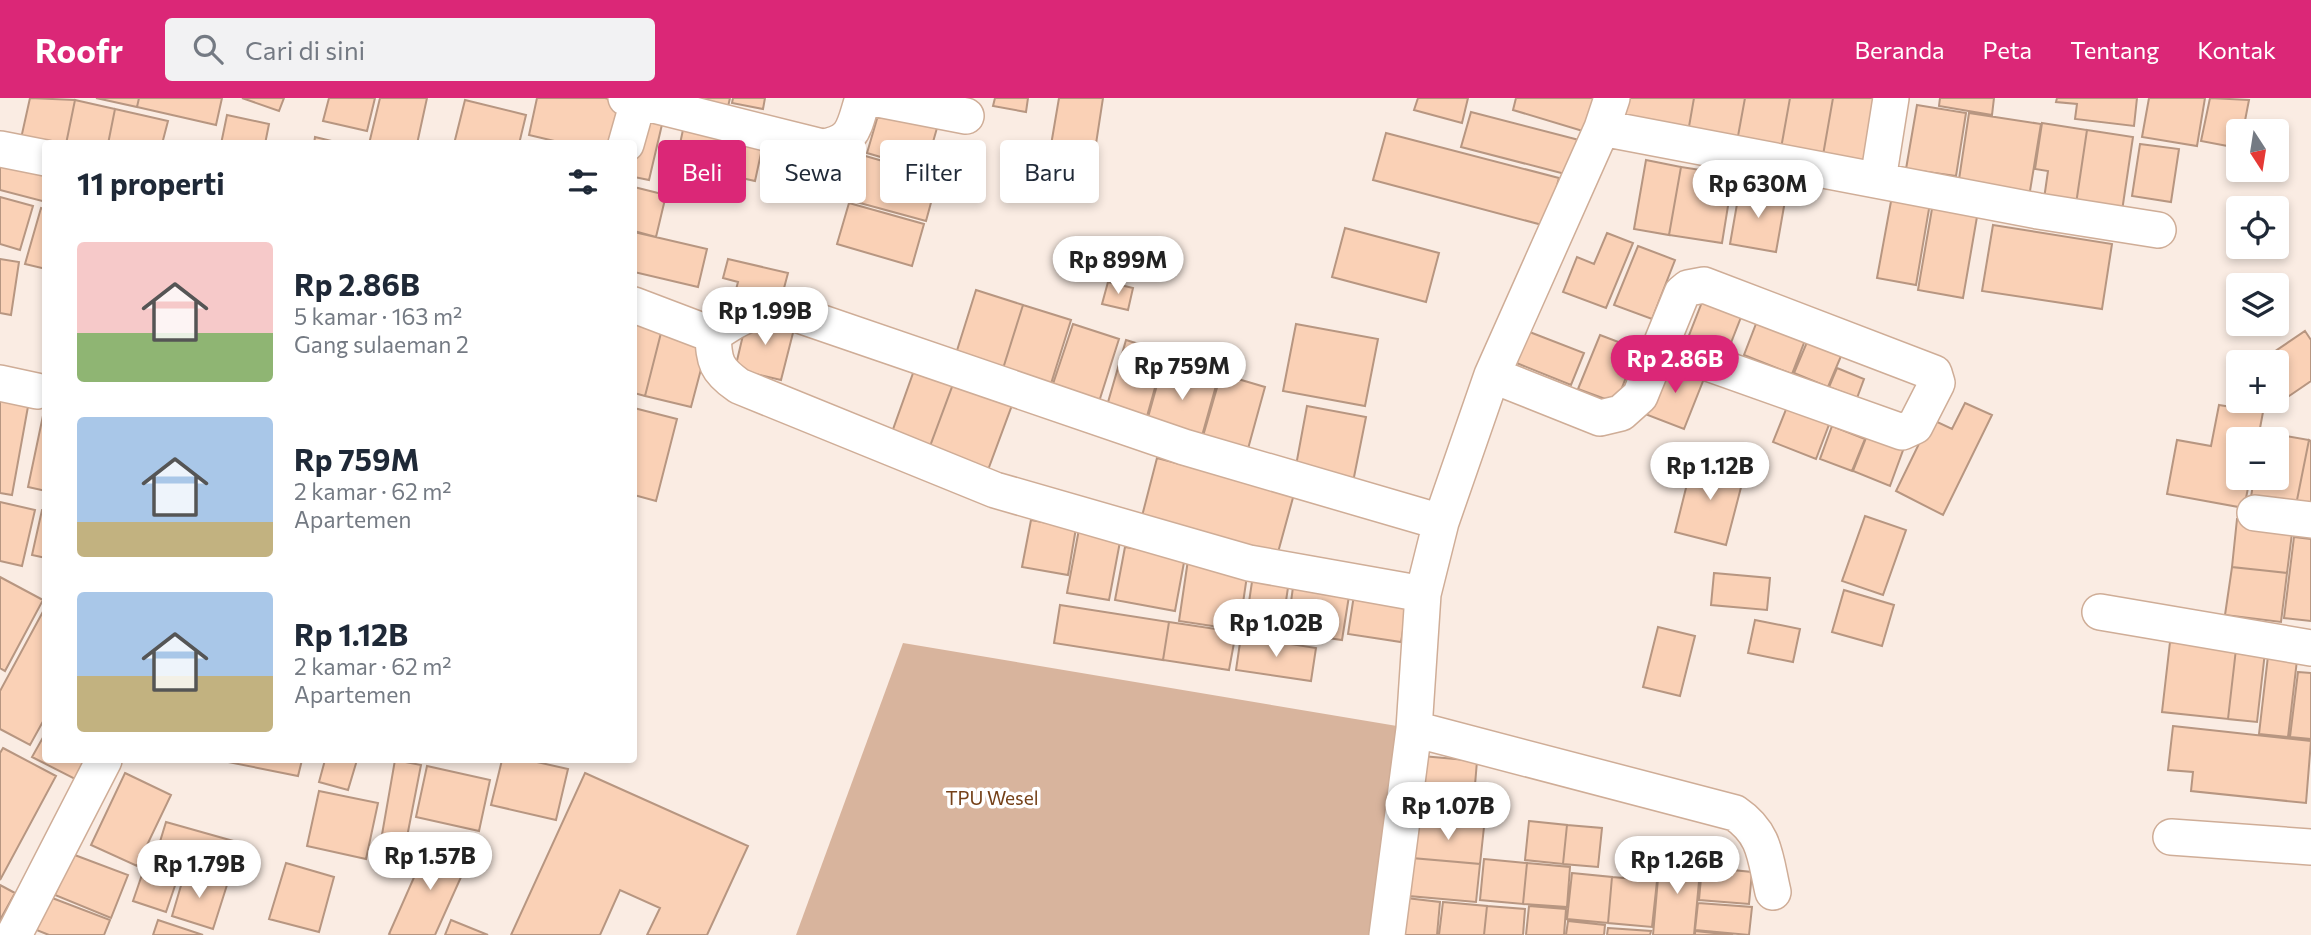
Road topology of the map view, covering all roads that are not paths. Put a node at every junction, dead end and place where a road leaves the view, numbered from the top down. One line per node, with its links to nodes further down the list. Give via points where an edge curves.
1 (863, 98): 4 (street, via 850,135 843,142 822,147)
2 (873, 98): 6 (street)
3 (1891, 98): 10 (street)
4 (634, 99): 7 (street)
5 (1607, 113): 10 (street); 15 (street)
6 (966, 116)
7 (627, 140)
8 (0, 149): 9 (street)
9 (42, 157)
10 (1878, 180): 11 (street)
11 (2158, 230)
12 (637, 306): 13 (street)
13 (713, 335): 20 (street, via 743,314 796,314 1184,447); 21 (street, via 714,359 739,386 995,491 1249,563)
14 (1660, 346): 14 (street, via 1682,293 1704,285 1934,373 1937,383 1915,426 1902,432); 15 (street, via 1640,396 1621,413 1600,418)
15 (1492, 376): 20 (street)
16 (0, 383): 17 (street)
17 (37, 391)
18 (2255, 513): 19 (street)
19 (2311, 520)
20 (1441, 522): 21 (street)
21 (1423, 594): 24 (street)
22 (2100, 612): 23 (street)
23 (2311, 648)
24 (1414, 729): 28 (street, via 1735,813 1751,823 1760,838); 30 (street)
25 (102, 763): 29 (street)
26 (2171, 837): 27 (street)
27 (2311, 848)
28 (1773, 892)
29 (14, 935)
30 (1387, 935)

